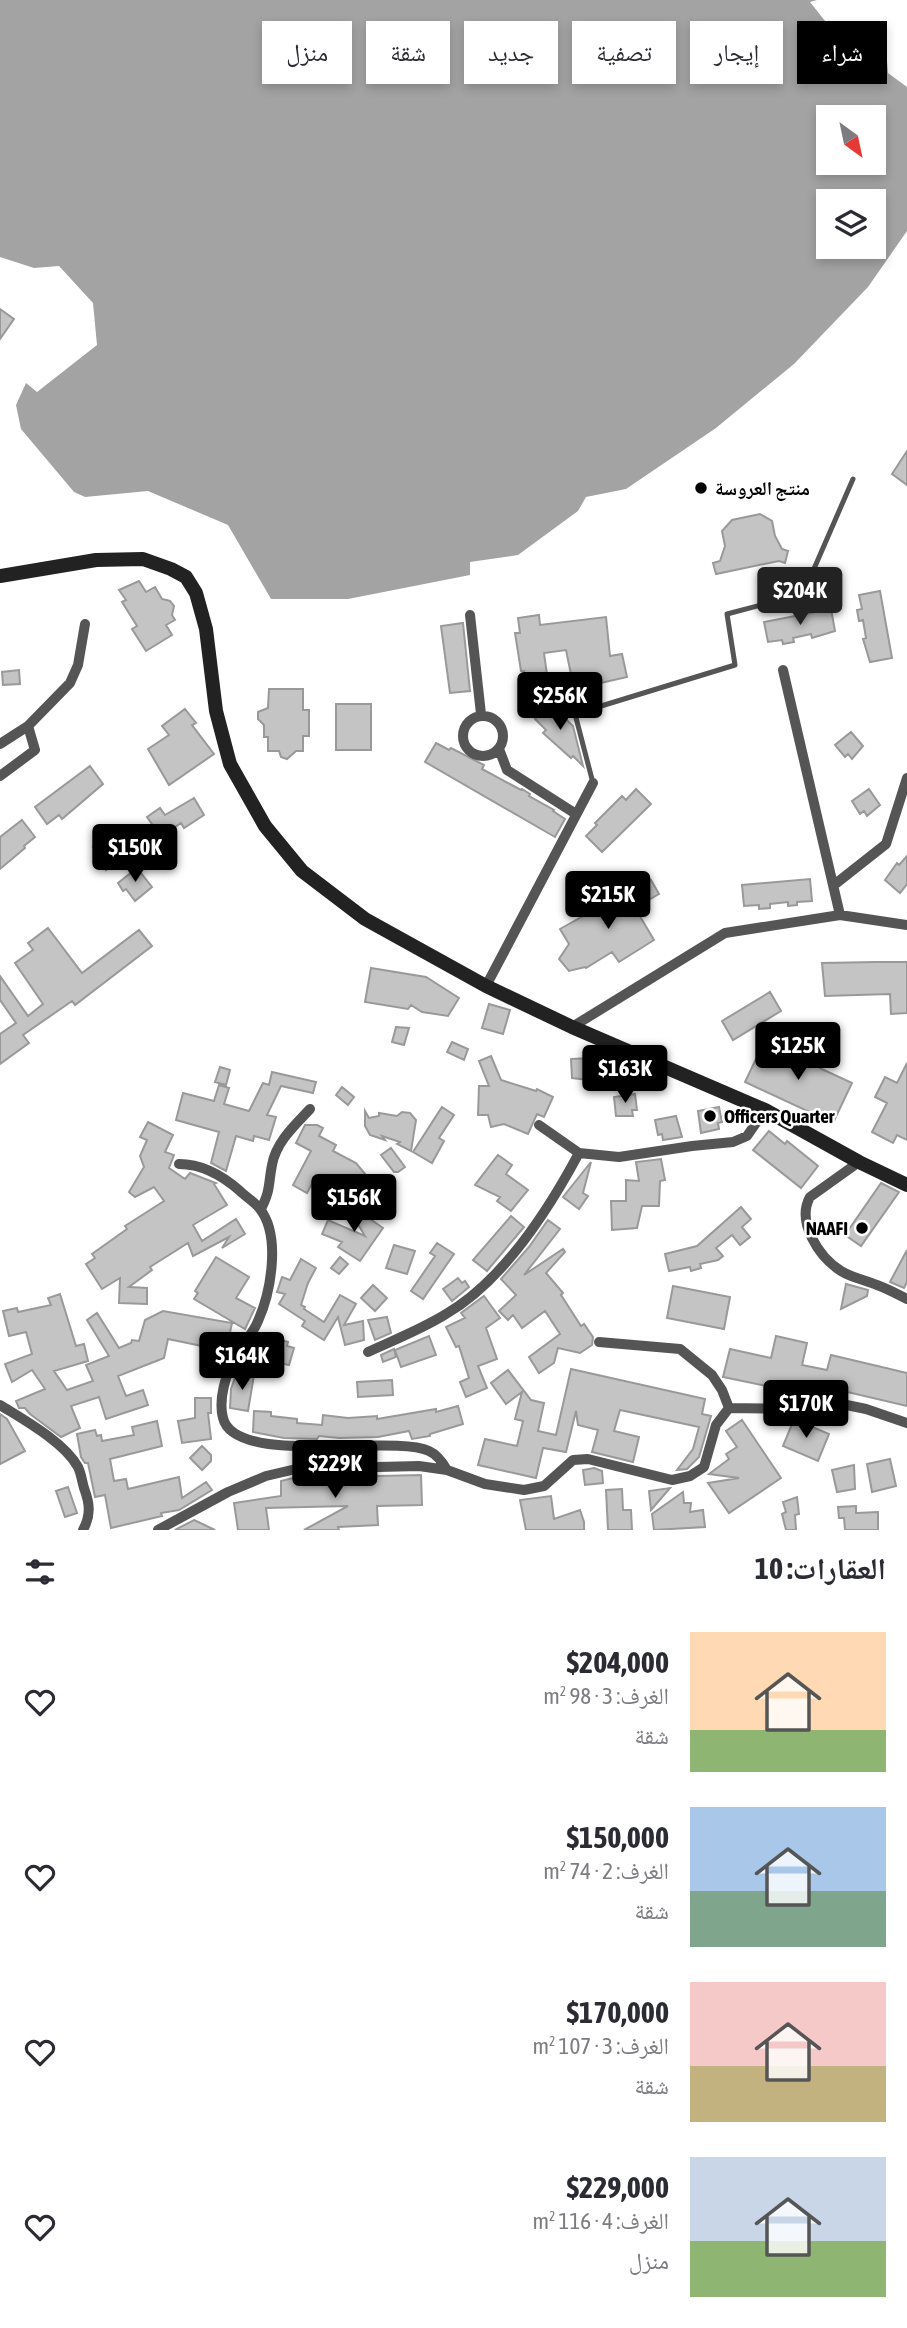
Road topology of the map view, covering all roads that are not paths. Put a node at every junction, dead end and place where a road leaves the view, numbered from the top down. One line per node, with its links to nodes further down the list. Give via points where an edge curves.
1 (853, 479): 12 (lane, via 803,594 727,614 735,665 575,714)
2 (0, 576): 17 (main road, via 96,560 143,559 186,577 196,593 206,629 216,711 230,764 265,825 302,871 365,919)
3 (470, 615): 6 (street)
4 (85, 624): 7 (street, via 70,683)
5 (783, 670): 14 (street)
6 (481, 714): 9 (street, via 497,719 504,734); 9 (street, via 467,722 462,737 469,752 485,757)
7 (28, 726): 8 (street); 10 (street, via 35,750)
8 (0, 744)
9 (499, 749): 13 (street, via 507,770)
10 (0, 776)
11 (907, 778): 14 (street, via 886,844)
12 (593, 783): 13 (street)
13 (576, 814): 17 (street)
14 (834, 885): 15 (street)
15 (840, 915): 16 (street); 18 (street, via 725,933)
16 (907, 925)
17 (486, 986): 18 (main road)
18 (572, 1027): 20 (main road)
19 (310, 1109): 26 (street, via 279,1147 270,1191)
20 (765, 1110): 22 (street, via 747,1136 733,1142 620,1157); 23 (main road)
21 (539, 1125): 22 (street)
22 (579, 1153): 29 (street, via 524,1241 480,1289 448,1314)
23 (859, 1162): 25 (main road); 27 (street, via 810,1197 806,1204 808,1231 824,1256 842,1271)
24 (179, 1164): 26 (street, via 226,1179)
25 (907, 1185)
26 (261, 1209): 33 (street, via 274,1248 269,1282 258,1322 234,1358 221,1397 223,1420 234,1433 266,1445 429,1451)
27 (907, 1299)
28 (599, 1342): 31 (street, via 680,1349 712,1375)
29 (368, 1352)
30 (0, 1405): 34 (street, via 29,1423 78,1467 90,1517)
31 (729, 1408): 32 (street, via 786,1409 832,1402); 33 (street, via 716,1426 704,1467 672,1480 588,1459 573,1460 544,1486 524,1490 485,1485)
32 (907, 1423)
33 (447, 1470): 35 (street, via 419,1465 296,1469 228,1492)
34 (83, 1530)
35 (158, 1530)

